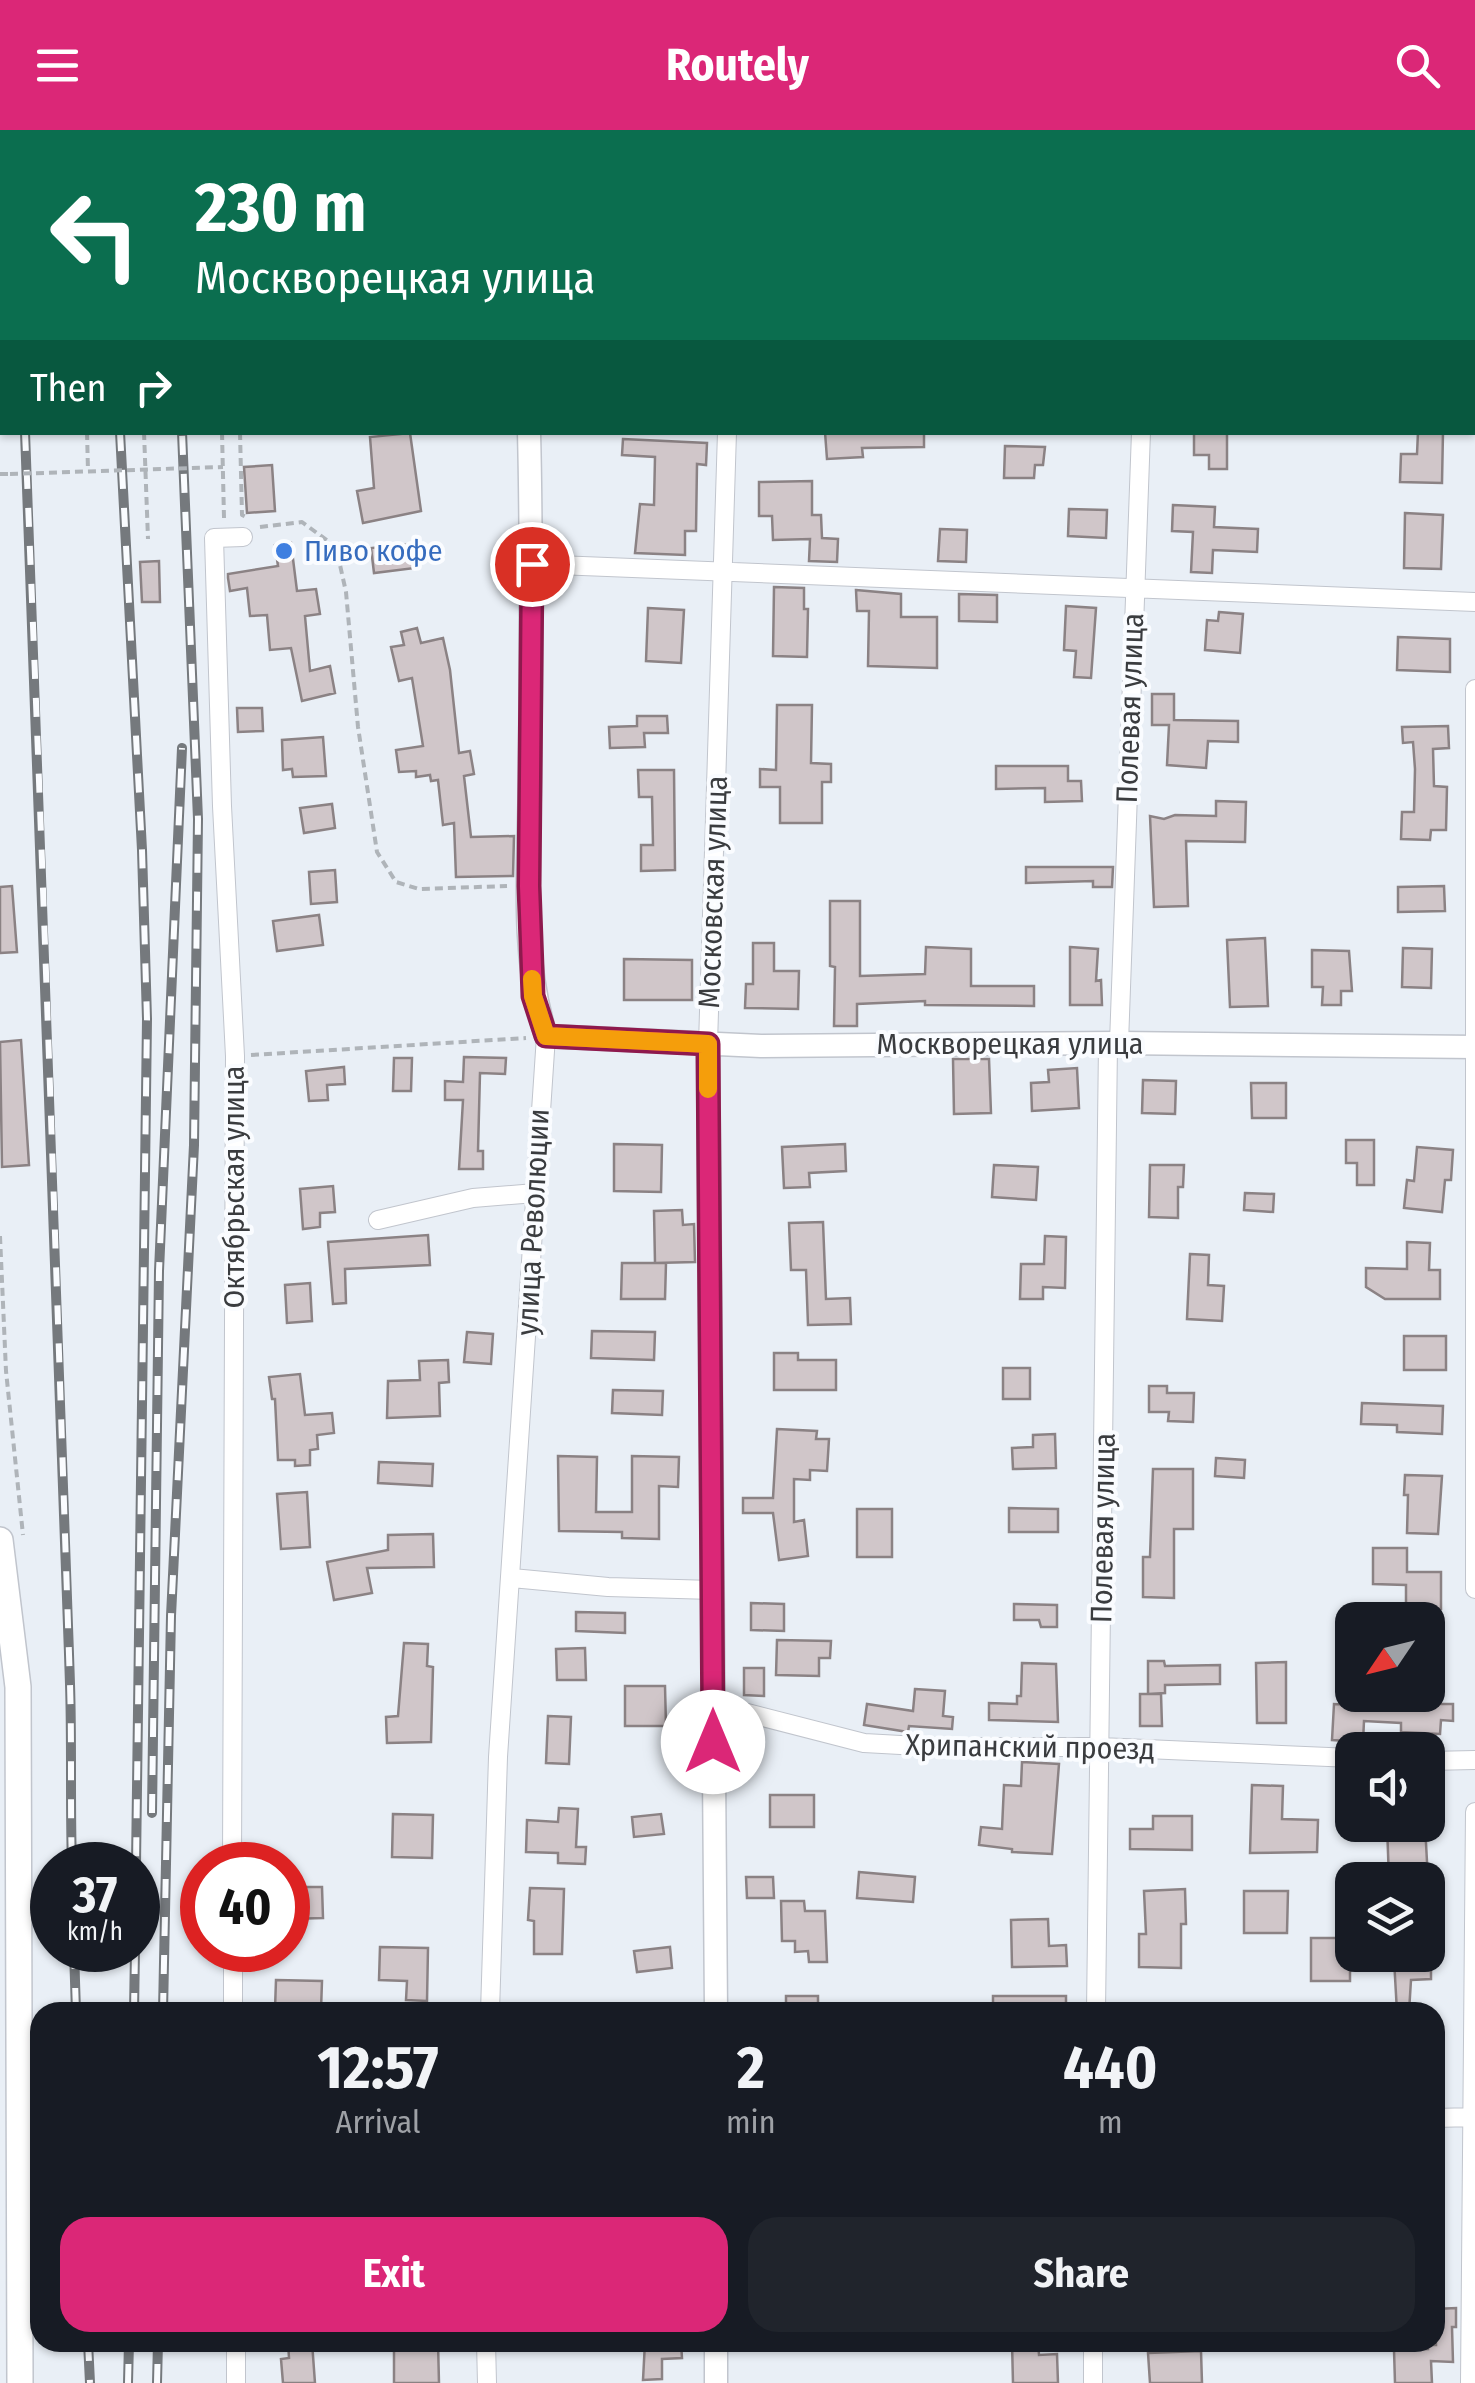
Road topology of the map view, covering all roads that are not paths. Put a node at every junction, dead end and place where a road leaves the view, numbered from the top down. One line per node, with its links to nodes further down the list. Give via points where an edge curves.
1 (529, 435): 5 (street, улица Революции)
2 (727, 435): 6 (street, Московская улица)
3 (1141, 435): 7 (street, Полевая улица)
4 (249, 533): 26 (street, Октябрьская улица, via 214,538 235,1056)
5 (532, 564): 6 (street); 10 (street, улица Революции, via 529,886 533,996)
6 (723, 571): 7 (street); 12 (street, Московская улица)
7 (1134, 586): 8 (street); 11 (street, Полевая улица)
8 (1475, 602)
9 (1475, 689): 13 (street)
10 (546, 1036): 12 (street, Москворецкая улица); 14 (street, улица Революции)
11 (1114, 1043): 12 (street, Москворецкая улица); 13 (street, Москворецкая улица); 21 (street, Полевая улица)
12 (708, 1044): 19 (street, Московская улица)
13 (1474, 1046): 18 (street)
14 (535, 1193): 15 (street, via 473,1198); 17 (street, улица Революции)
15 (378, 1220)
16 (0, 1540): 38 (main road, via 18,1687)
17 (512, 1578): 19 (street); 29 (street, улица Революции)
18 (1475, 1589)
19 (713, 1590): 20 (street, Московская улица)
20 (712, 1704): 21 (street, Хрипанский проезд, via 864,1743); 30 (street, Московская улица)
21 (1100, 1747): 22 (street, Хрипанский проезд); 31 (street, Полевая улица)
22 (1335, 1757)
23 (1475, 1760): 24 (street)
24 (1445, 1761)
25 (1475, 1812): 32 (street)
26 (232, 1842)
27 (233, 1972): 28 (street)
28 (233, 2002)
29 (490, 2002)
30 (716, 2002)
31 (1096, 2002)
32 (1473, 2117): 33 (street); 43 (street)
33 (1445, 2118)
34 (236, 2352): 39 (street)
35 (486, 2352): 40 (street)
36 (716, 2352): 41 (street)
37 (1093, 2352): 42 (street)
38 (20, 2383)
39 (236, 2383)
40 (487, 2383)
41 (716, 2383)
42 (1093, 2383)
43 (1470, 2383)

